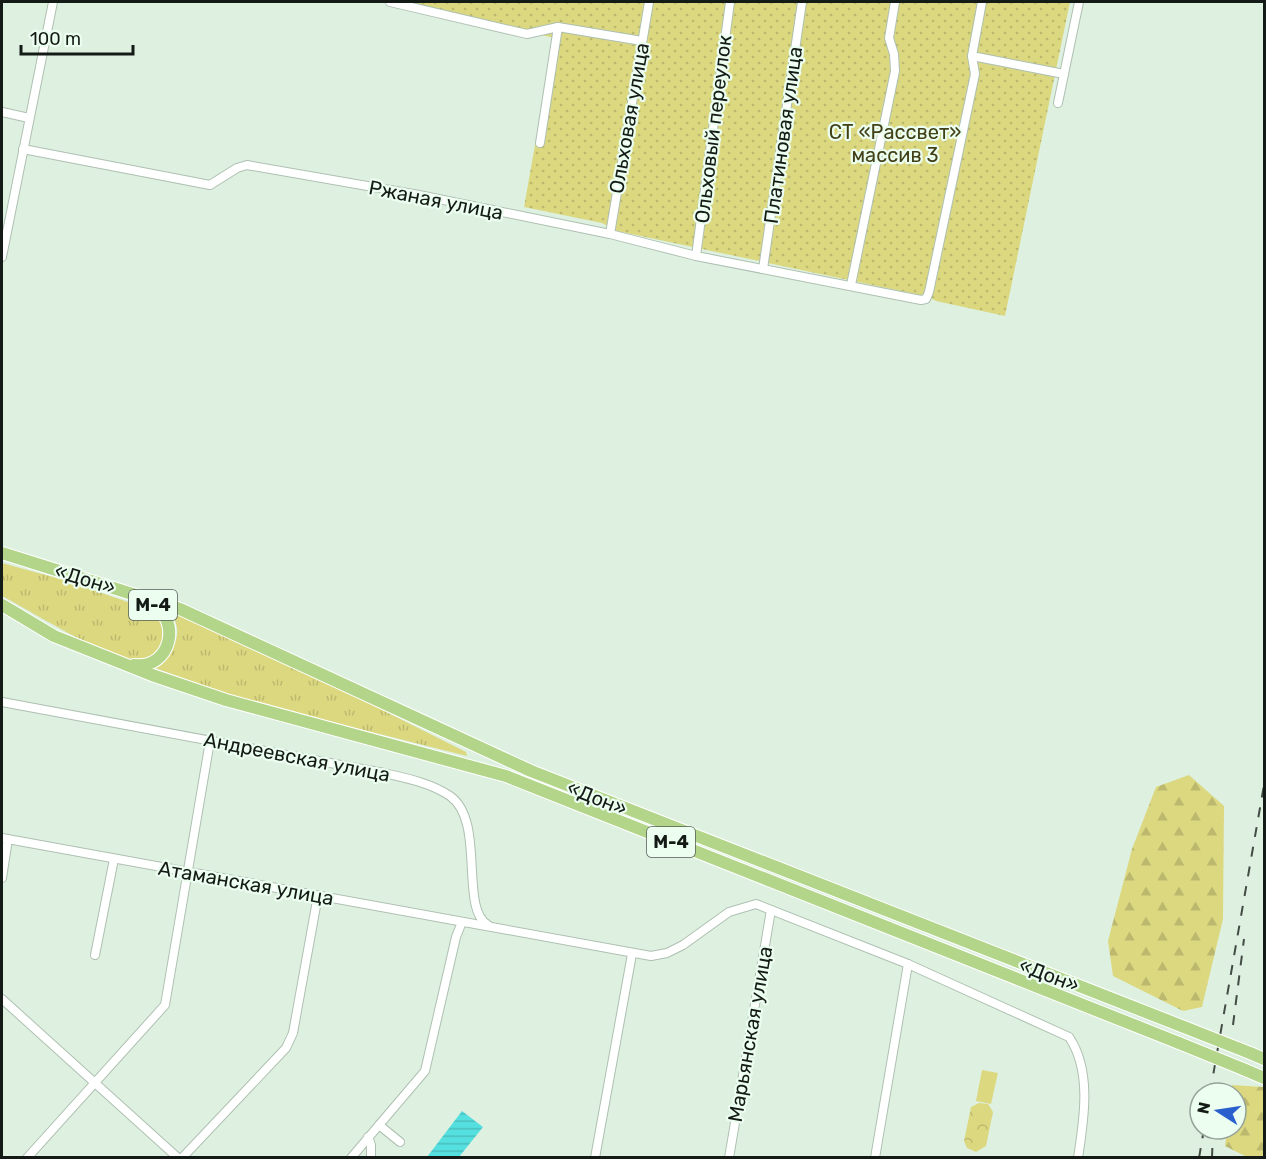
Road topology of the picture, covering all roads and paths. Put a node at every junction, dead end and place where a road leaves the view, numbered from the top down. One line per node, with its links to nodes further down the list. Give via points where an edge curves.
1 (53, 2): 15 (street)
2 (390, 2): 9 (street, via 527,34)
3 (649, 2): 10 (street, Ольховая улица)
4 (730, 2): 20 (street, Ольховый переулок)
5 (802, 2): 22 (street, Платиновая улица)
6 (895, 2): 23 (street, via 889,38 895,71)
7 (982, 2): 11 (street)
8 (1078, 2): 12 (street)
9 (558, 27): 10 (street); 16 (street)
10 (642, 41): 19 (street, Ольховая улица)
11 (972, 56): 12 (street); 23 (street, Ржаная улица, via 975,74 926,299)
12 (1064, 74): 13 (street)
13 (1058, 103)
14 (2, 112): 15 (street)
15 (30, 118): 17 (street)
16 (540, 143)
17 (23, 149): 18 (street); 19 (street, Ржаная улица, via 210,185 247,165)
18 (5, 219): 21 (street)
19 (610, 234): 20 (street, Ржаная улица)
20 (696, 256): 22 (street, Ржаная улица)
21 (2, 257)
22 (763, 269): 23 (street, Ржаная улица)
23 (851, 285)
24 (2, 554): 25 (highway, «Дон» / М-4)
25 (61, 571): 27 (highway, М-4, via 163,612 170,638 167,648 156,662 145,667); 42 (highway, «Дон» / М-4, bridge, via 180,609 531,771)
26 (2, 605): 27 (highway, «Дон» / М-4, via 54,636)
27 (127, 664): 43 (highway, «Дон» / М-4, bridge, via 226,700 506,776)
28 (2, 702): 29 (street, Андреевская улица)
29 (210, 741): 32 (street); 37 (street, Андреевская улица, via 384,773 422,783 451,797 467,824 477,913)
30 (5, 839): 31 (street, Атаманская улица); 33 (street)
31 (114, 859): 32 (street, Атаманская улица); 39 (street)
32 (188, 873): 34 (street, Атаманская улица); 44 (street, via 165,1005)
33 (2, 878)
34 (318, 895): 36 (street, Атаманская улица); 49 (street, via 293,1033 286,1048)
35 (771, 910): 38 (street, Атаманская улица, via 756,904 741,907 667,953); 40 (street, Атаманская улица); 53 (street, Марьянская улица)
36 (462, 922): 37 (street, Атаманская улица); 45 (street, via 425,1071)
37 (491, 926): 38 (street, Атаманская улица)
38 (632, 954): 52 (street)
39 (95, 955)
40 (908, 964): 54 (street); 55 (street, Атаманская улица, via 1069,1037 1082,1073 1085,1099)
41 (2, 999): 44 (street)
42 (1264, 1059)
43 (1264, 1078)
44 (93, 1083): 48 (street); 49 (street)
45 (379, 1125): 46 (street); 47 (street)
46 (368, 1137): 50 (street); 51 (street)
47 (400, 1142)
48 (27, 1158)
49 (180, 1158)
50 (351, 1158)
51 (371, 1158)
52 (595, 1158)
53 (729, 1158)
54 (875, 1158)
55 (1078, 1158)

